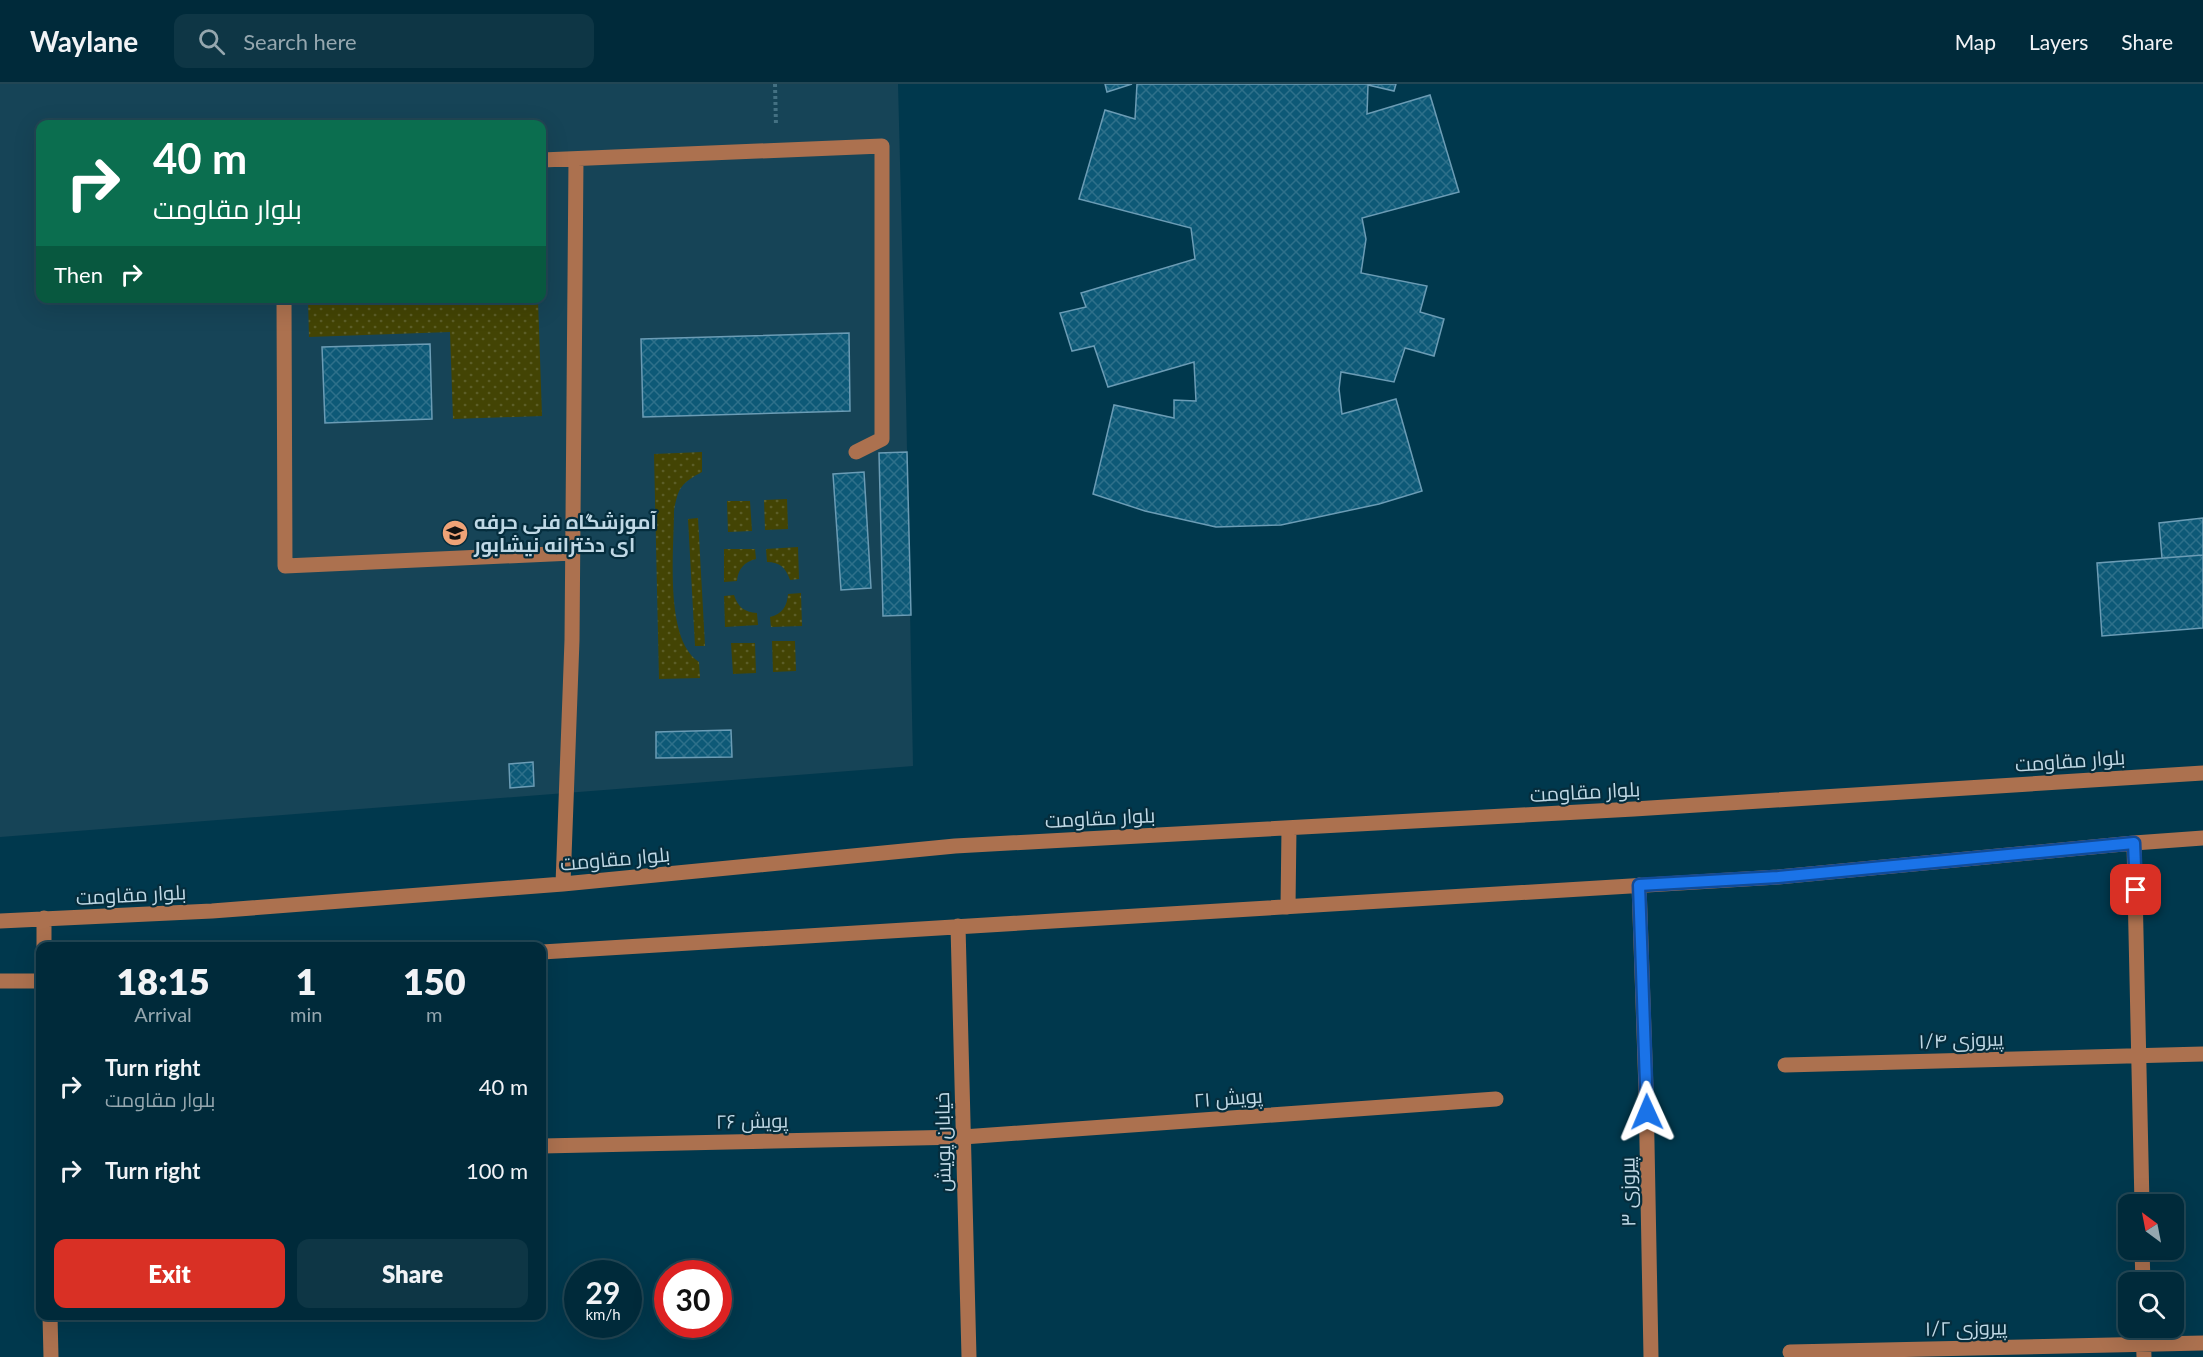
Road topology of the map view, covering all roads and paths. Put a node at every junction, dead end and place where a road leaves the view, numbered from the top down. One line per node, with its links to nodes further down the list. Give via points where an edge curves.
1 (776, 84): 2 (path)
2 (776, 150): 3 (street); 6 (street, via 882,146 882,439)
3 (576, 159): 4 (street); 7 (street)
4 (546, 160)
5 (284, 303): 7 (street, via 285,566)
6 (855, 452)
7 (573, 553): 12 (street)
8 (2203, 773): 9 (street, بلوار مقاومت)
9 (1289, 828): 12 (street, بلوار مقاومت, via 955,846); 14 (street)
10 (2203, 838): 11 (street)
11 (2134, 843): 13 (street, via 1778,877); 23 (street)
12 (563, 884): 15 (street, بلوار مقاومت, via 212,911)
13 (1639, 885): 14 (street); 33 (street, پیروزی ۳)
14 (1288, 907): 17 (street)
15 (44, 918): 16 (street, بلوار مقاومت); 18 (street)
16 (0, 921)
17 (958, 926): 19 (street); 26 (street, خیابان پویش)
18 (44, 942)
19 (546, 952)
20 (0, 981): 21 (street)
21 (36, 981)
22 (2203, 1054): 23 (street, پیروزی ۱/۴)
23 (2139, 1055): 24 (street, پیروزی ۱/۴); 28 (street)
24 (1785, 1065)
25 (1496, 1099): 26 (street, پویش ۲۱)
26 (963, 1137): 27 (street, پویش ۲۶); 35 (street, خیابان پویش)
27 (546, 1146)
28 (2142, 1194)
29 (50, 1320): 34 (street)
30 (2203, 1343): 31 (street, پیروزی ۱/۲)
31 (2144, 1351): 32 (street, پیروزی ۱/۲)
32 (1790, 1352)
33 (1651, 1355)
34 (51, 1357)
35 (969, 1357)

